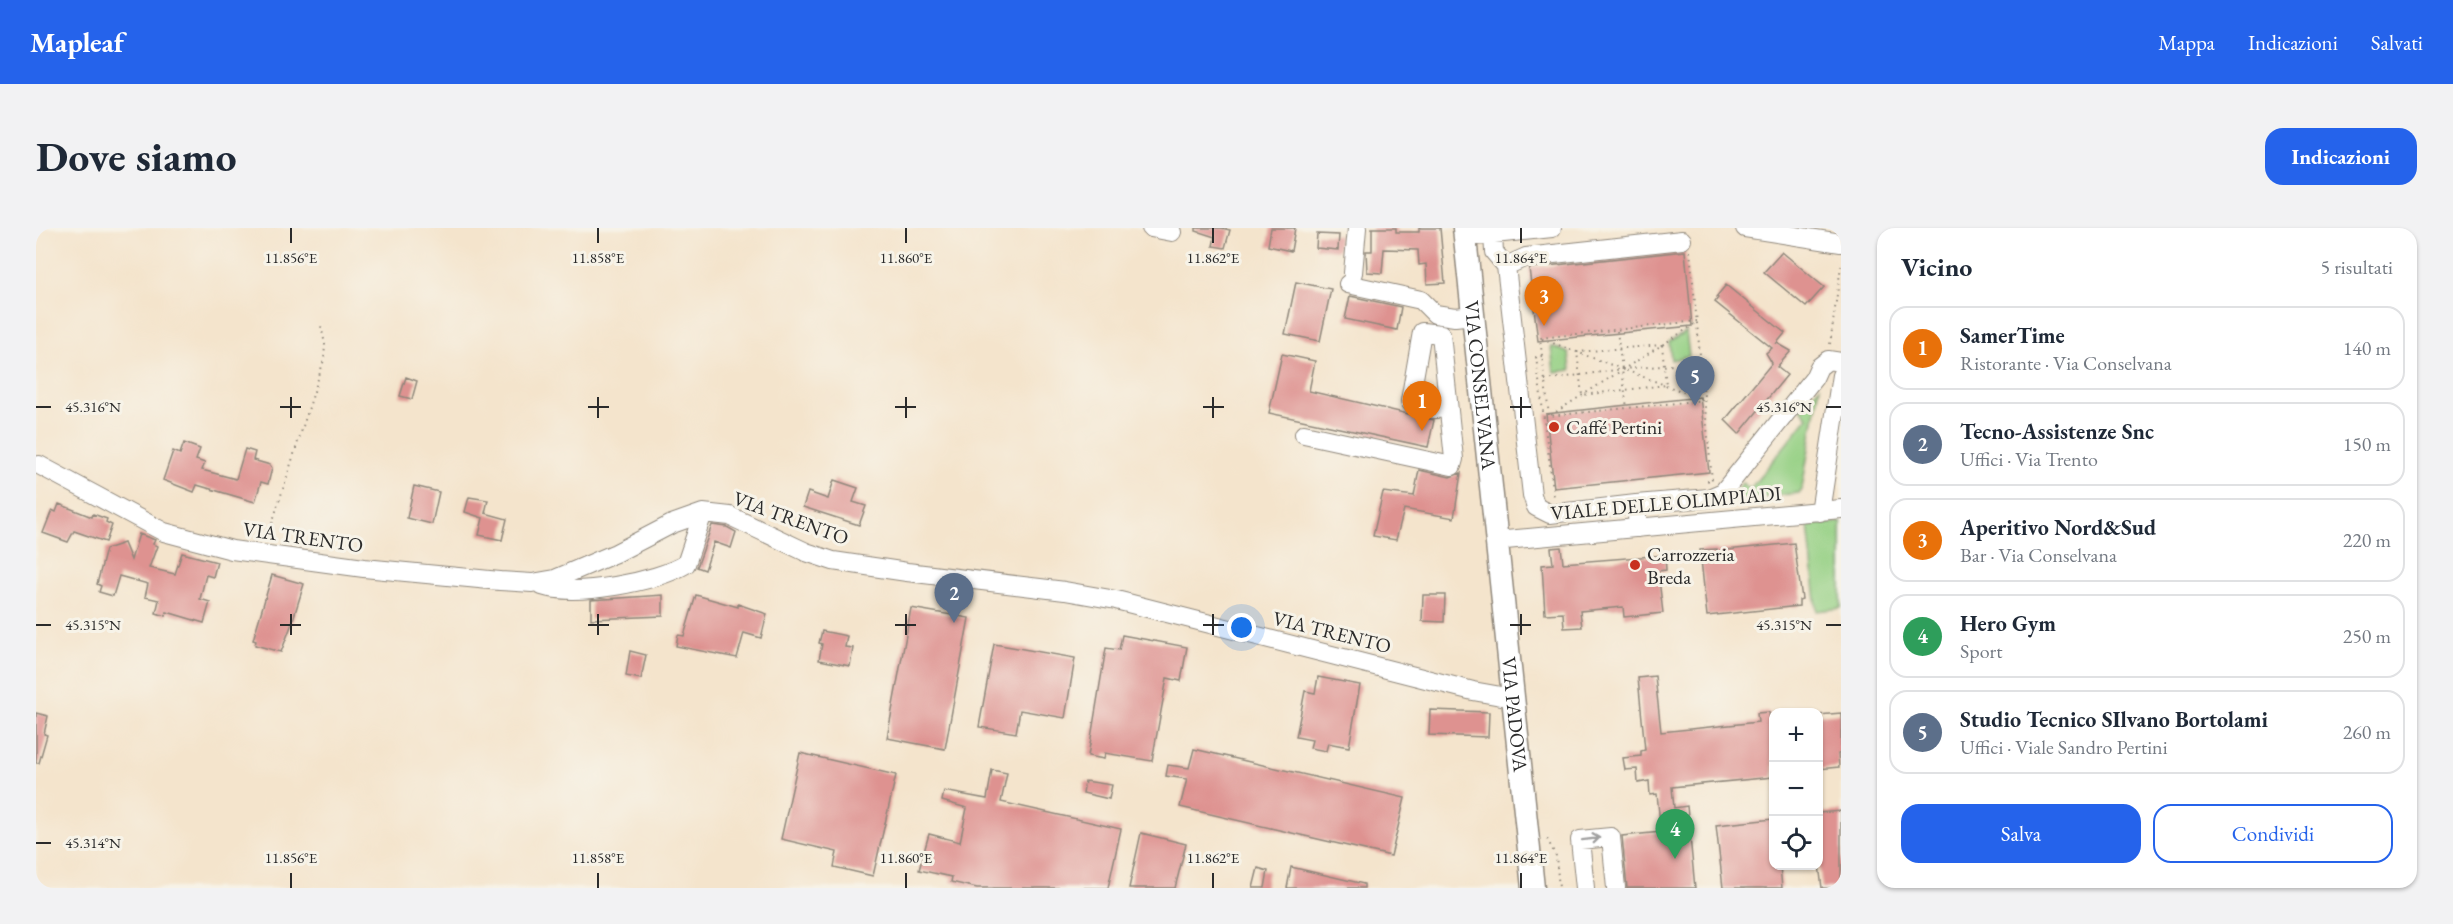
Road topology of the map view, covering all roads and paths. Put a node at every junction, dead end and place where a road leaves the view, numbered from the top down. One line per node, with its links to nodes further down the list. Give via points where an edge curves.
1 (1151, 228): 5 (street)
2 (1357, 228): 14 (street, via 1351,279 1421,300)
3 (1552, 228): 6 (street)
4 (1745, 228): 8 (street)
5 (1172, 232)
6 (1500, 232): 7 (street); 10 (street, via 1494,252)
7 (1464, 233): 12 (main road, VIA CONSELVANA)
8 (1841, 243)
9 (1686, 246): 10 (street, via 1526,258); 13 (path)
10 (1506, 266): 43 (street, via 1536,507 1550,514)
11 (1841, 266): 22 (path)
12 (1473, 315): 14 (street); 48 (main road, VIA CONSELVANA)
13 (1697, 321): 16 (path); 18 (path); 23 (path)
14 (1435, 323): 36 (street, via 1441,334); 36 (street, via 1422,332 1410,401 1435,409)
15 (321, 326): 49 (path, via 324,360 270,530)
16 (1617, 329): 17 (path); 19 (path)
17 (1540, 338): 20 (path); 21 (path)
18 (1662, 345): 19 (path); 24 (path); 25 (path)
19 (1620, 348): 20 (path); 25 (path)
20 (1577, 352): 25 (path); 26 (path)
21 (1542, 356): 29 (path); 35 (path, via 1536,357)
22 (1835, 361): 28 (street, via 1819,367)
23 (1701, 363): 24 (path); 33 (path)
24 (1664, 366): 25 (path); 30 (path)
25 (1623, 369): 26 (path); 30 (path); 31 (path); 32 (path)
26 (1579, 375): 29 (path); 32 (path)
27 (1841, 376): 28 (street); 45 (street)
28 (1814, 378): 43 (street, via 1723,492 1709,498)
29 (1545, 380): 34 (path)
30 (1666, 385): 31 (path); 33 (path)
31 (1625, 390): 32 (path); 37 (path)
32 (1582, 395): 38 (path)
33 (1705, 400): 37 (path); 41 (path, via 1712,480)
34 (1547, 401): 35 (path); 38 (path)
35 (1541, 402): 42 (path)
36 (1448, 408): 39 (street, via 1452,466)
37 (1627, 408): 38 (path)
38 (1549, 416)
39 (1304, 434)
40 (39, 465): 49 (street, VIA TRENTO, via 164,532)
41 (1708, 480)
42 (1556, 501)
43 (1636, 504): 47 (street)
44 (1841, 509): 45 (street, VIALE DELLE OLIMPIADI)
45 (1820, 512): 47 (street, VIALE DELLE OLIMPIADI)
46 (703, 513): 50 (street, VIA TRENTO, via 555,579); 50 (street, via 686,564 671,573 626,584 579,589); 51 (street, VIA TRENTO, via 730,516 833,561 1116,600 1473,692)
47 (1638, 528): 48 (street, VIALE DELLE OLIMPIADI)
48 (1495, 541): 51 (main road, VIA PADOVA)
49 (272, 556): 50 (street, VIA TRENTO)
50 (532, 583)
51 (1512, 695): 52 (main road, VIA PADOVA)
52 (1533, 888)
53 (1585, 888): 54 (street, one-way to 54, via 1580,840 1611,837)
54 (1616, 888)

